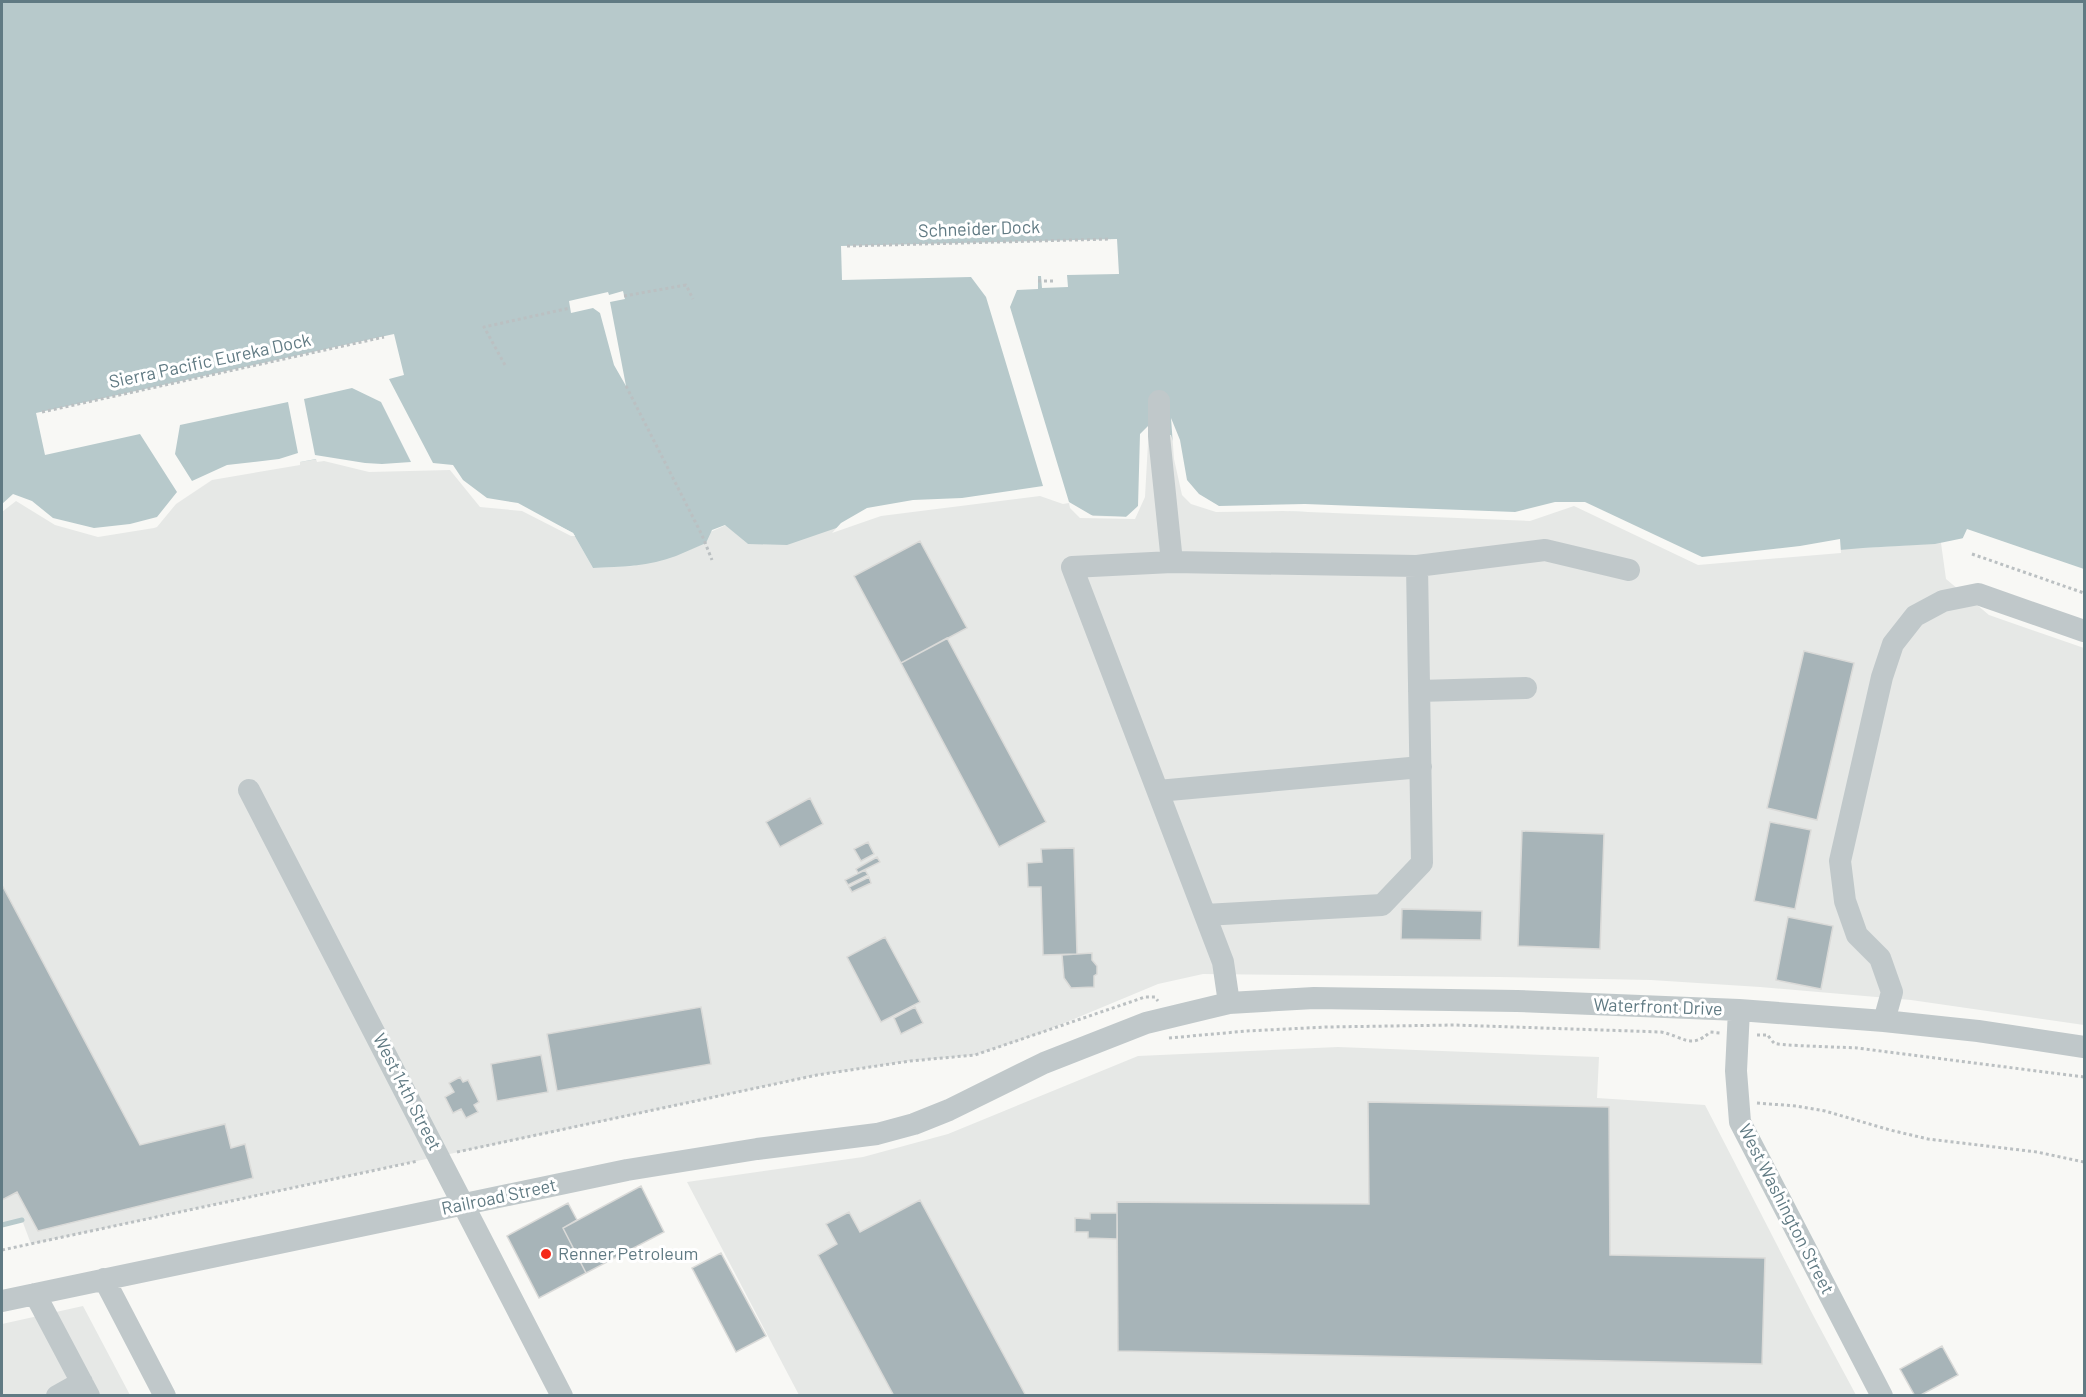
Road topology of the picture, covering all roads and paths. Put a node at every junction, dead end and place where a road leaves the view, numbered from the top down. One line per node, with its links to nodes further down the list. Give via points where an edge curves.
1 (1111, 239): 2 (path, Schneider Dock)
2 (847, 246)
3 (1038, 281): 4 (path)
4 (1053, 281)
5 (624, 296): 6 (path, via 686,285)
6 (693, 299)
7 (570, 308): 9 (path, via 484,327)
8 (384, 337): 12 (path, Sierra Pacific Eureka Dock)
9 (505, 365)
10 (626, 386): 14 (path)
11 (1159, 401): 15 (street)
12 (42, 412)
13 (1972, 554): 18 (path)
14 (712, 560)
15 (1172, 562): 16 (street); 24 (street, via 1072,567)
16 (1417, 566): 17 (street, via 1545,550); 21 (street)
17 (1629, 570)
18 (2085, 593)
19 (2085, 631): 28 (street, via 1978,594 1942,601 1915,616 1893,644 1840,861 1845,901 1857,935 1880,958 1892,992)
20 (1526, 688): 21 (street)
21 (1419, 691): 22 (street)
22 (1420, 767): 24 (street); 25 (street, via 1422,863 1382,905)
23 (249, 790): 33 (street, West 14th Street)
24 (1158, 792): 25 (street)
25 (1205, 915): 26 (street, via 1223,962)
26 (1229, 1003): 27 (street, Waterfront Drive, via 1338,998); 30 (street, Waterfront Drive, via 1146,1023)
27 (1739, 1010): 28 (street, Waterfront Drive); 31 (street, West Washington Street)
28 (1884, 1021): 29 (street, Waterfront Drive)
29 (2085, 1047)
30 (993, 1089): 33 (street, Railroad Street, via 950,1110 877,1134 689,1159)
31 (1739, 1106): 32 (path, via 1760,1102 1796,1106 1928,1139); 41 (street, West Washington Street, via 1740,1122)
32 (2085, 1162)
33 (463, 1204): 34 (street, Railroad Street); 40 (street, West 14th Street)
34 (104, 1279): 35 (street, Railroad Street); 39 (street)
35 (35, 1294): 36 (street, Railroad Street); 37 (street)
36 (2, 1301)
37 (85, 1389): 38 (street)
38 (57, 1395)
39 (165, 1395)
40 (562, 1395)
41 (1882, 1395)

